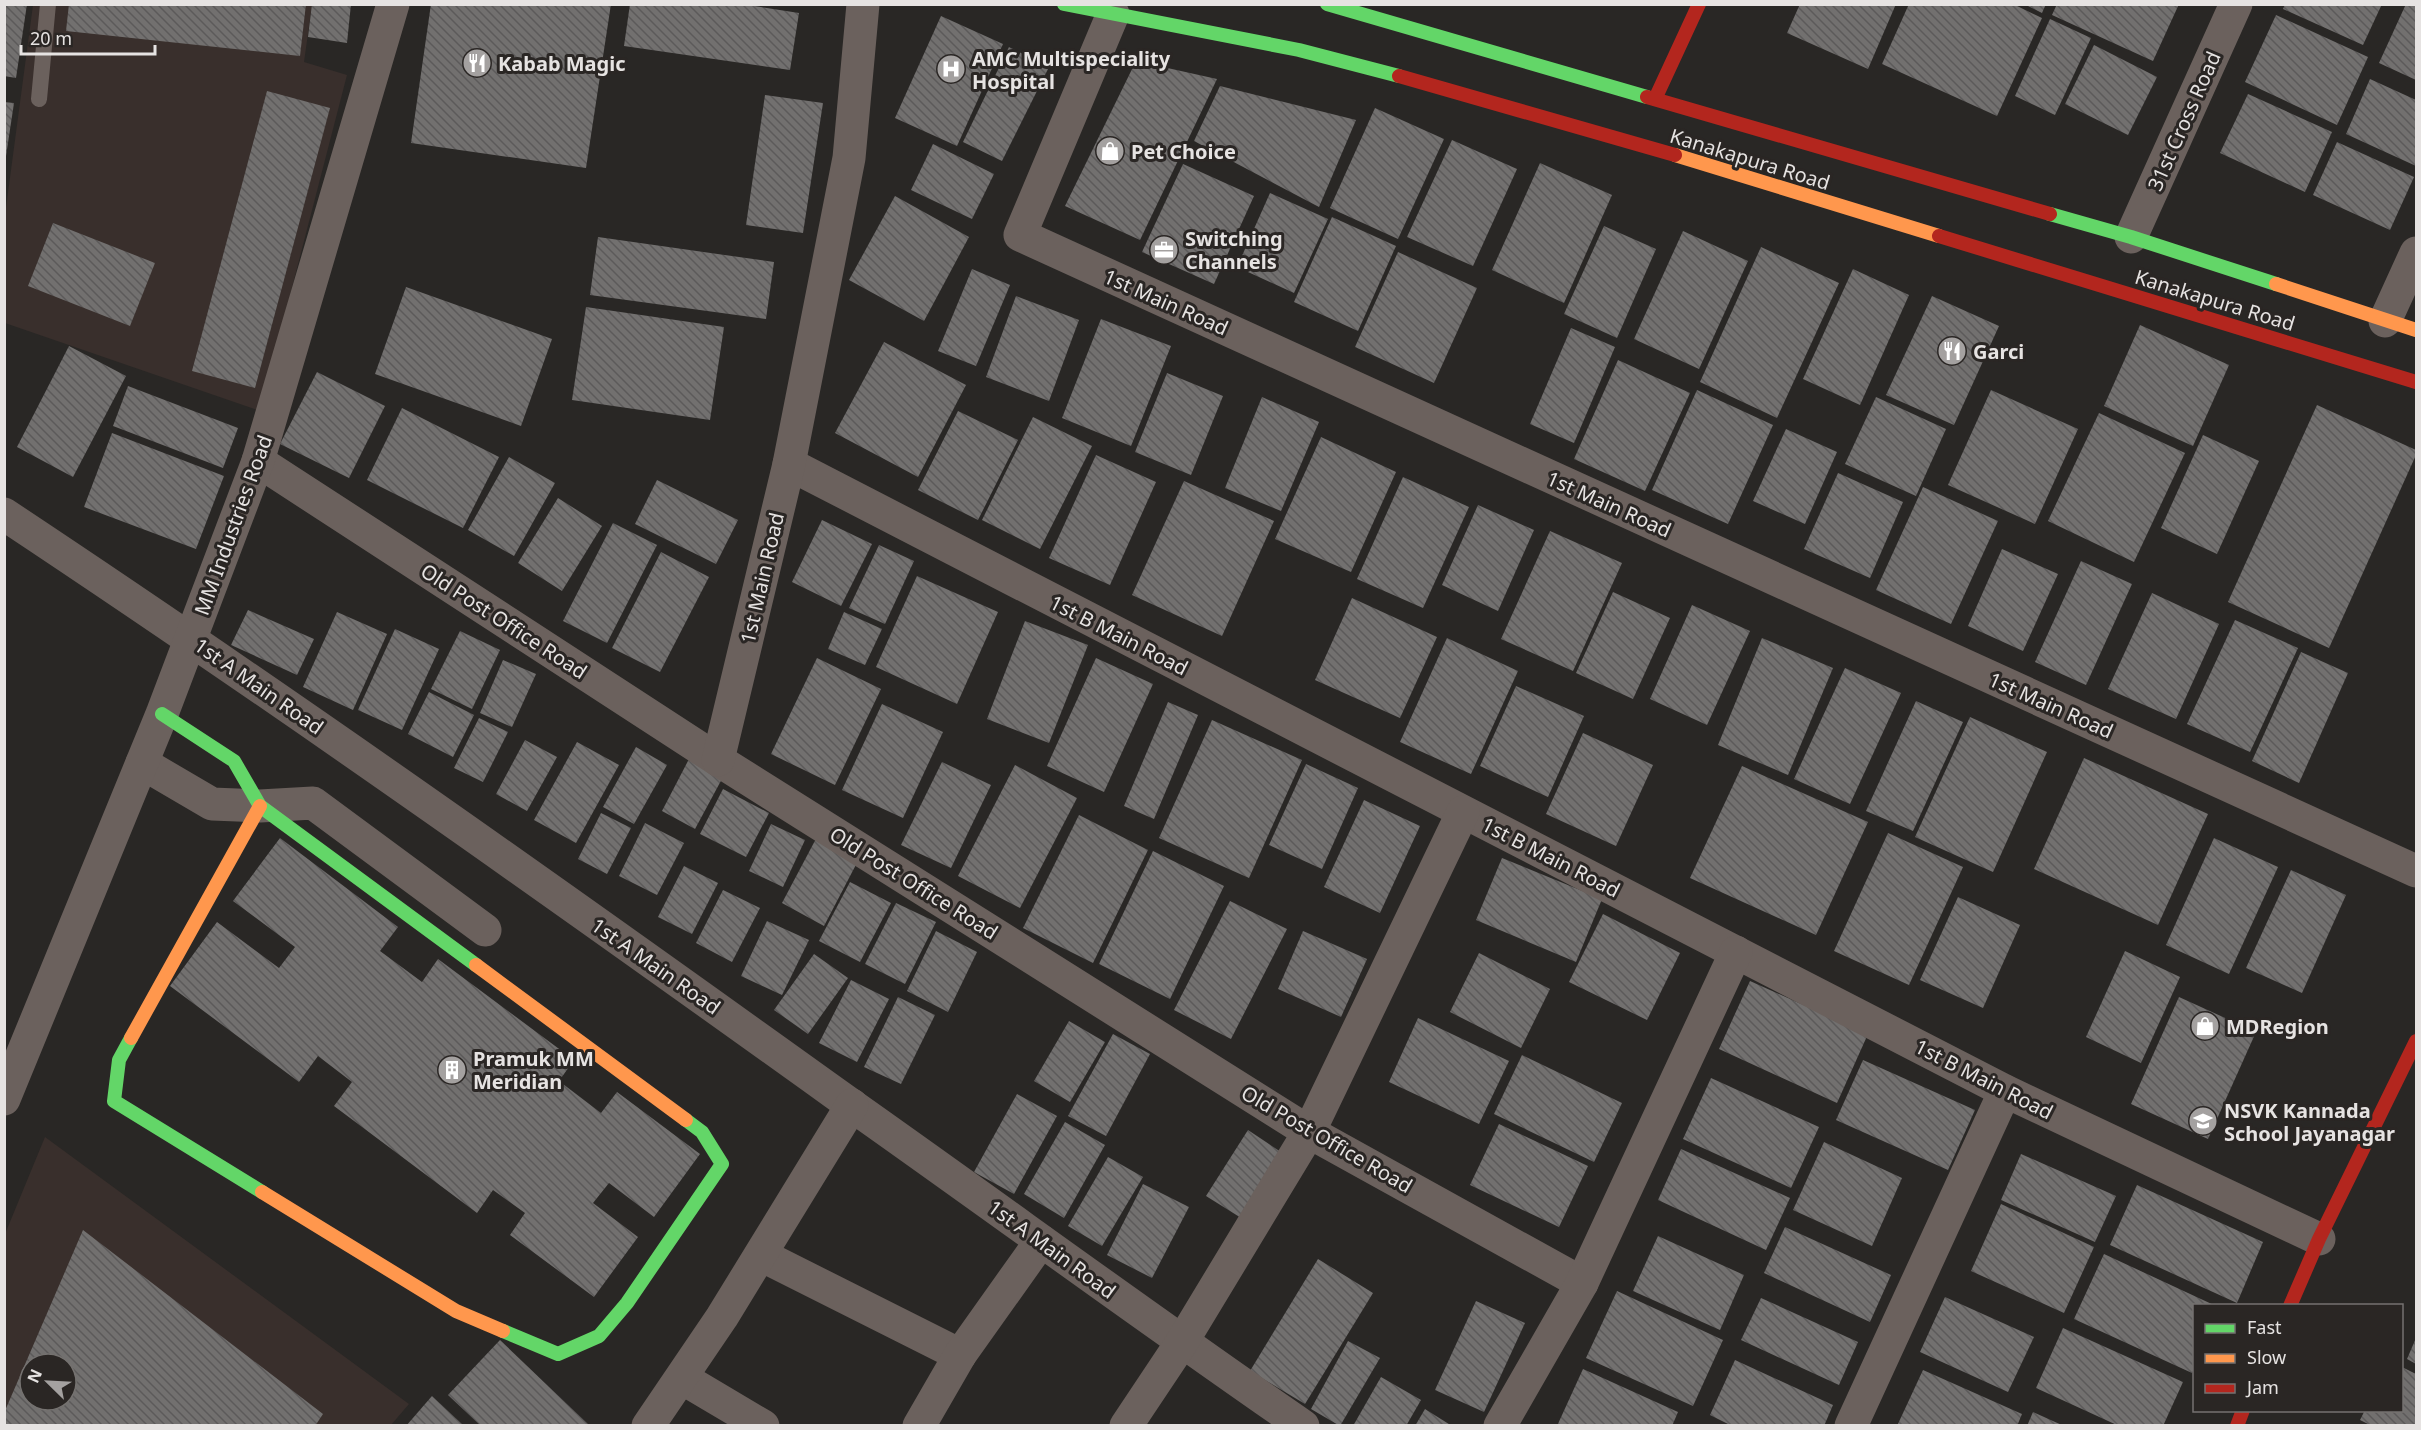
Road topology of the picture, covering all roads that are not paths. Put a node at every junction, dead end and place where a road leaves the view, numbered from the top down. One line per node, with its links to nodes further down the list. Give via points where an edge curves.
1 (48, 4): 9 (lane)
2 (393, 4): 16 (street, MM Industries Road)
3 (863, 4): 17 (street, 1st Main Road, via 849,158)
4 (1064, 4): 8 (main road, Kanakapura Road)
5 (1326, 4): 10 (main road, Kanakapura Road)
6 (1699, 4): 10 (main road)
7 (2236, 4): 11 (street, 31st Cross Road)
8 (1113, 14): 15 (main road, Kanakapura Road, via 1299,50 1428,84 1638,144); 25 (street, 1st Main Road, via 1020,235)
9 (39, 99)
10 (1655, 99): 11 (main road, Kanakapura Road)
11 (2131, 237): 13 (main road, Kanakapura Road)
12 (2416, 253): 13 (street)
13 (2385, 321): 14 (main road, Kanakapura Road)
14 (2416, 330)
15 (2416, 382)
16 (258, 461): 19 (street, MM Industries Road); 21 (street, Old Post Office Road)
17 (789, 464): 21 (street, 1st Main Road); 24 (street, 1st B Main Road)
18 (4, 514): 19 (street, 1st A Main Road)
19 (192, 638): 20 (street, MM Industries Road); 31 (street, 1st A Main Road)
20 (162, 714): 22 (street, MM Industries Road); 23 (main road, via 234,761)
21 (718, 760): 32 (street, Old Post Office Road)
22 (142, 763): 23 (street, via 212,804); 30 (street, MM Industries Road)
23 (260, 806): 23 (main road, via 702,1132 722,1164 627,1303 599,1336 558,1354 456,1311 114,1101 119,1060); 26 (street, via 313,803)
24 (1463, 812): 27 (street, 1st B Main Road); 32 (street)
25 (2416, 872)
26 (485, 930)
27 (1736, 952): 29 (street, 1st B Main Road); 36 (street)
28 (2416, 1041): 33 (main road)
29 (2005, 1091): 33 (street, 1st B Main Road); 47 (street)
30 (4, 1099)
31 (852, 1105): 34 (street, 1st A Main Road); 35 (street)
32 (1309, 1132): 36 (street, Old Post Office Road); 38 (street)
33 (2319, 1239): 37 (main road)
34 (1041, 1241): 38 (street, 1st A Main Road); 39 (street)
35 (761, 1255): 39 (street); 40 (street)
36 (1582, 1283): 46 (street)
37 (2290, 1304)
38 (1182, 1342): 44 (street); 45 (street, 1st A Main Road)
39 (960, 1355): 43 (street)
40 (682, 1378): 41 (street); 42 (street)
41 (648, 1425)
42 (763, 1425)
43 (919, 1425)
44 (1126, 1425)
45 (1303, 1425)
46 (1500, 1425)
47 (1851, 1425)

